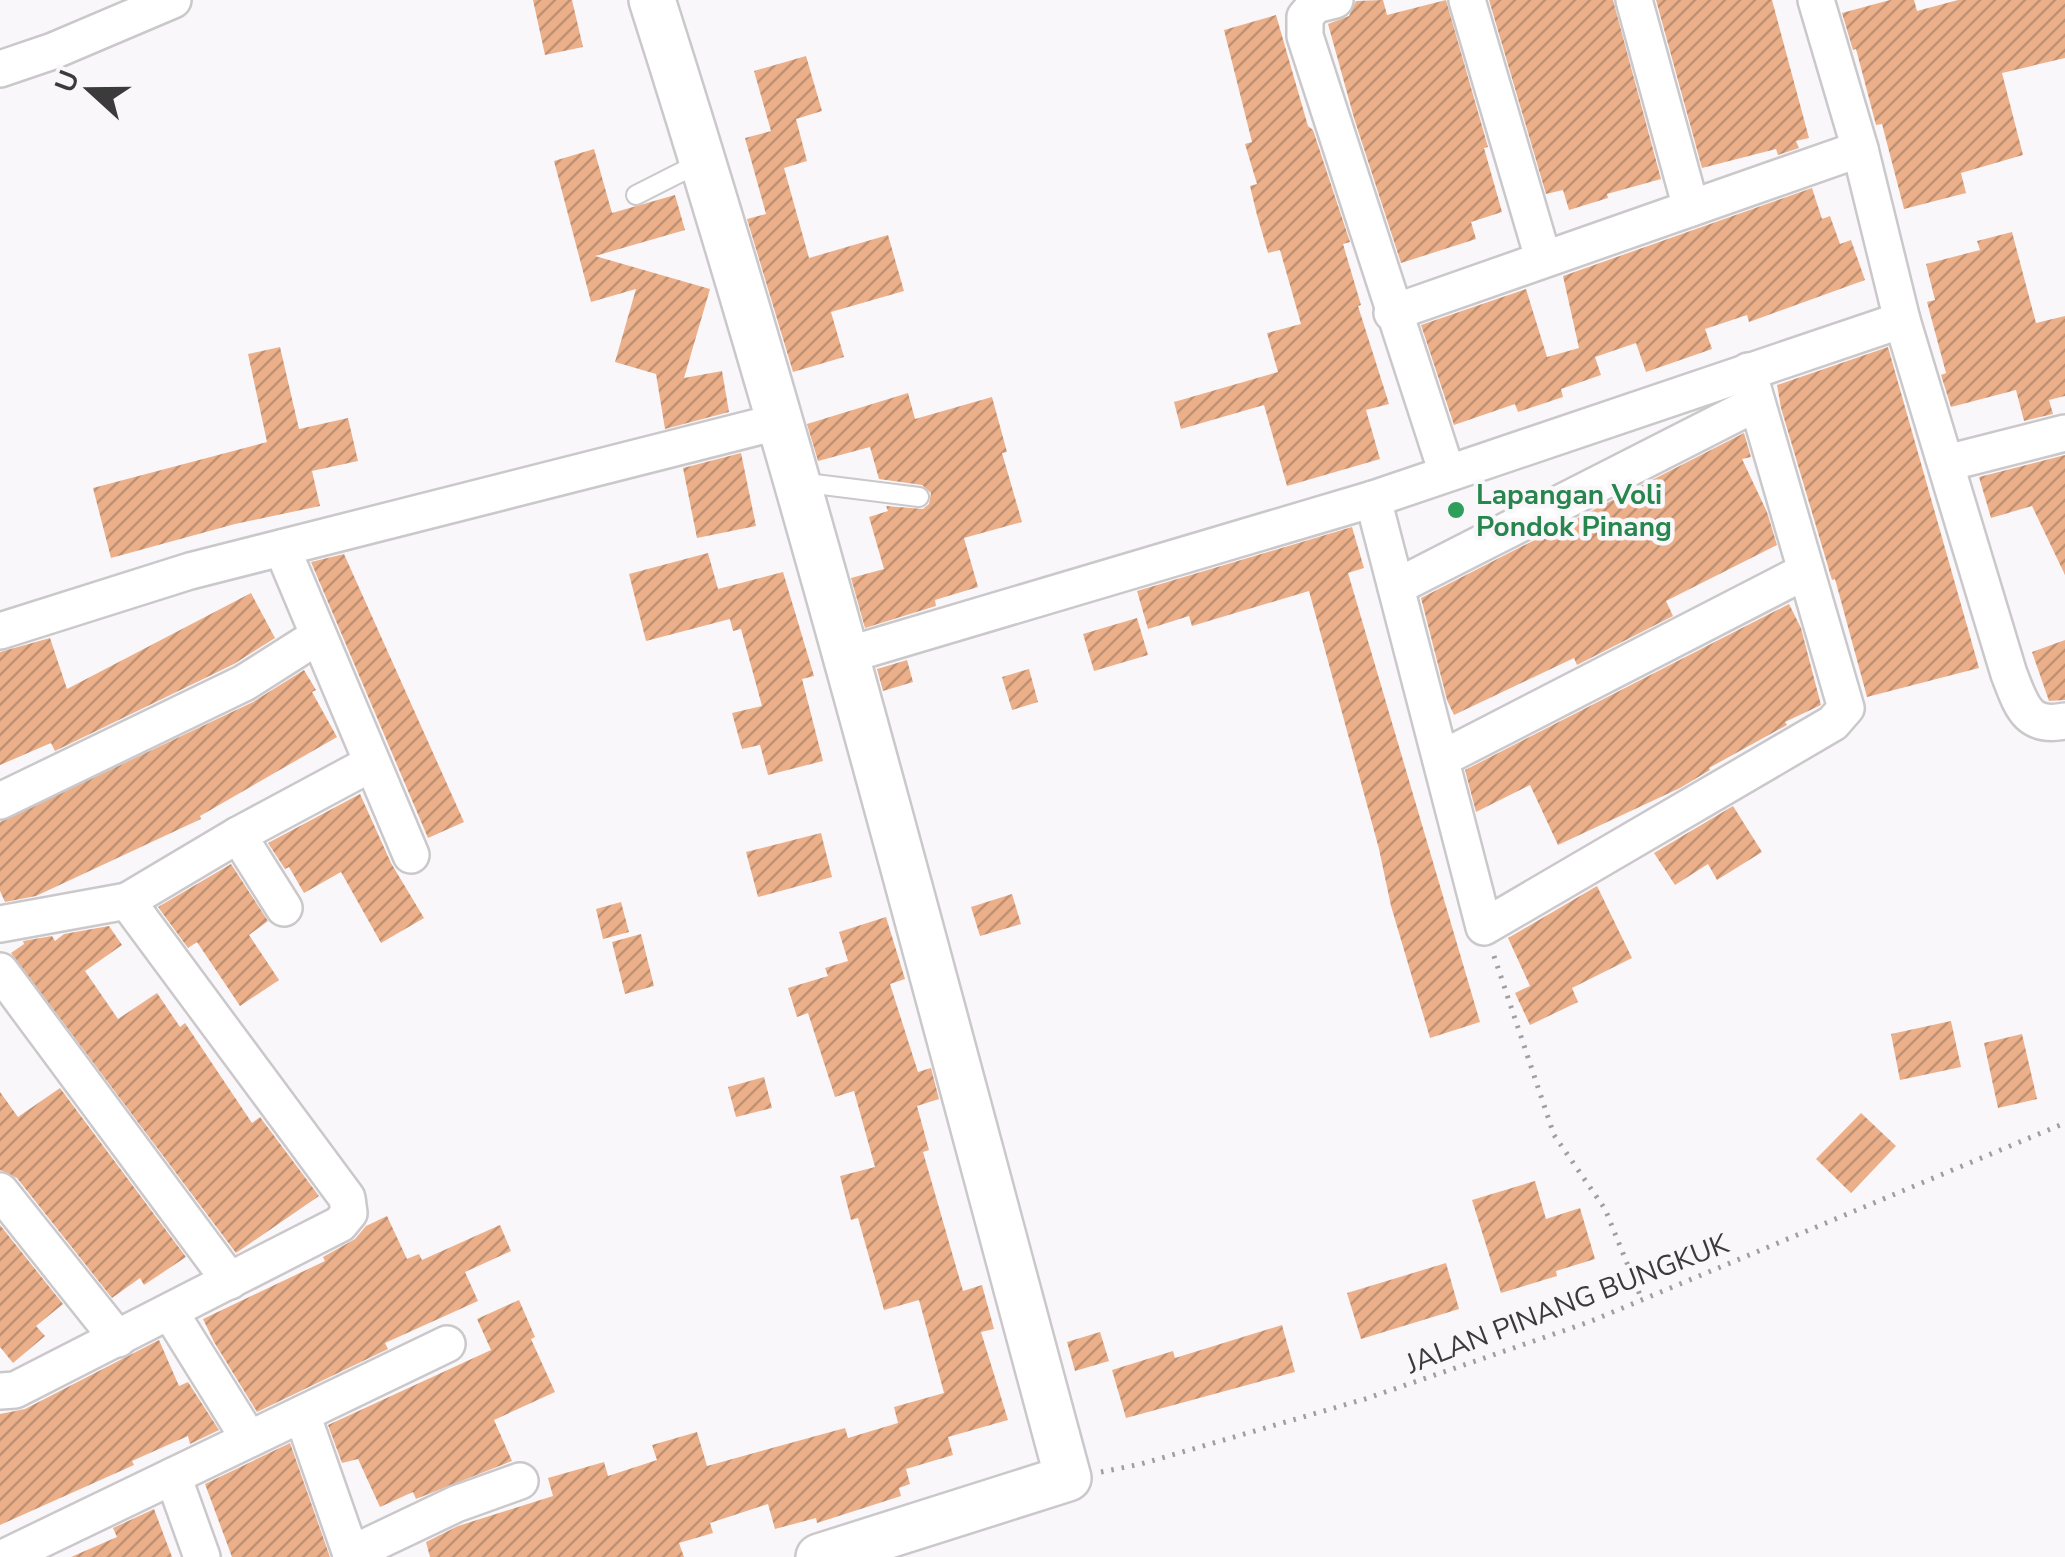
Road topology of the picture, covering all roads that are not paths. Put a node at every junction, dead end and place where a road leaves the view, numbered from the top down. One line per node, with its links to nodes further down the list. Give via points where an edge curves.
1 (174, 0): 7 (street)
2 (652, 0): 9 (street)
3 (1335, 0): 13 (street, via 1305,16 1305,36)
4 (1467, 0): 12 (street)
5 (1634, 0): 11 (street)
6 (1825, 2): 8 (street)
7 (0, 69)
8 (1860, 150): 11 (street); 14 (street)
9 (703, 161): 10 (lane); 16 (street)
10 (636, 195)
11 (1690, 208): 12 (street)
12 (1543, 258): 13 (street)
13 (1392, 313): 19 (street)
14 (1902, 320): 15 (street); 18 (street)
15 (1752, 387): 19 (street); 24 (street); 25 (street)
16 (781, 421): 20 (street); 23 (street)
17 (2065, 433): 18 (street)
18 (1947, 464): 29 (street, via 2024,710 2048,724)
19 (1446, 473): 22 (street)
20 (798, 482): 21 (lane); 28 (street)
21 (919, 497)
22 (1373, 500): 25 (street); 28 (street)
23 (282, 548): 26 (street); 27 (street)
24 (1806, 571): 30 (street); 30 (street, via 1846,708 1833,722 1484,927)
25 (1396, 587): 30 (street)
26 (0, 631)
27 (318, 636): 31 (street); 32 (street, via 244,683)
28 (844, 656): 52 (street, via 1068,1478)
29 (2065, 721)
30 (1441, 759)
31 (372, 763): 33 (street); 34 (street)
32 (0, 801)
33 (238, 835): 35 (street); 36 (street)
34 (411, 855)
35 (127, 901): 37 (street); 40 (street, via 348,1198 349,1213 340,1224)
36 (284, 908)
37 (0, 924)
38 (0, 971): 40 (street)
39 (0, 1192): 42 (street)
40 (230, 1281): 41 (street)
41 (170, 1312): 42 (street); 46 (street)
42 (118, 1339): 44 (street, via 15,1390)
43 (447, 1344): 45 (street)
44 (0, 1390)
45 (302, 1414): 46 (street); 50 (street)
46 (249, 1439): 47 (street)
47 (173, 1476): 49 (street); 51 (street)
48 (520, 1481): 50 (street, via 456,1504)
49 (22, 1553)
50 (352, 1556)
51 (202, 1557)
52 (819, 1557)

